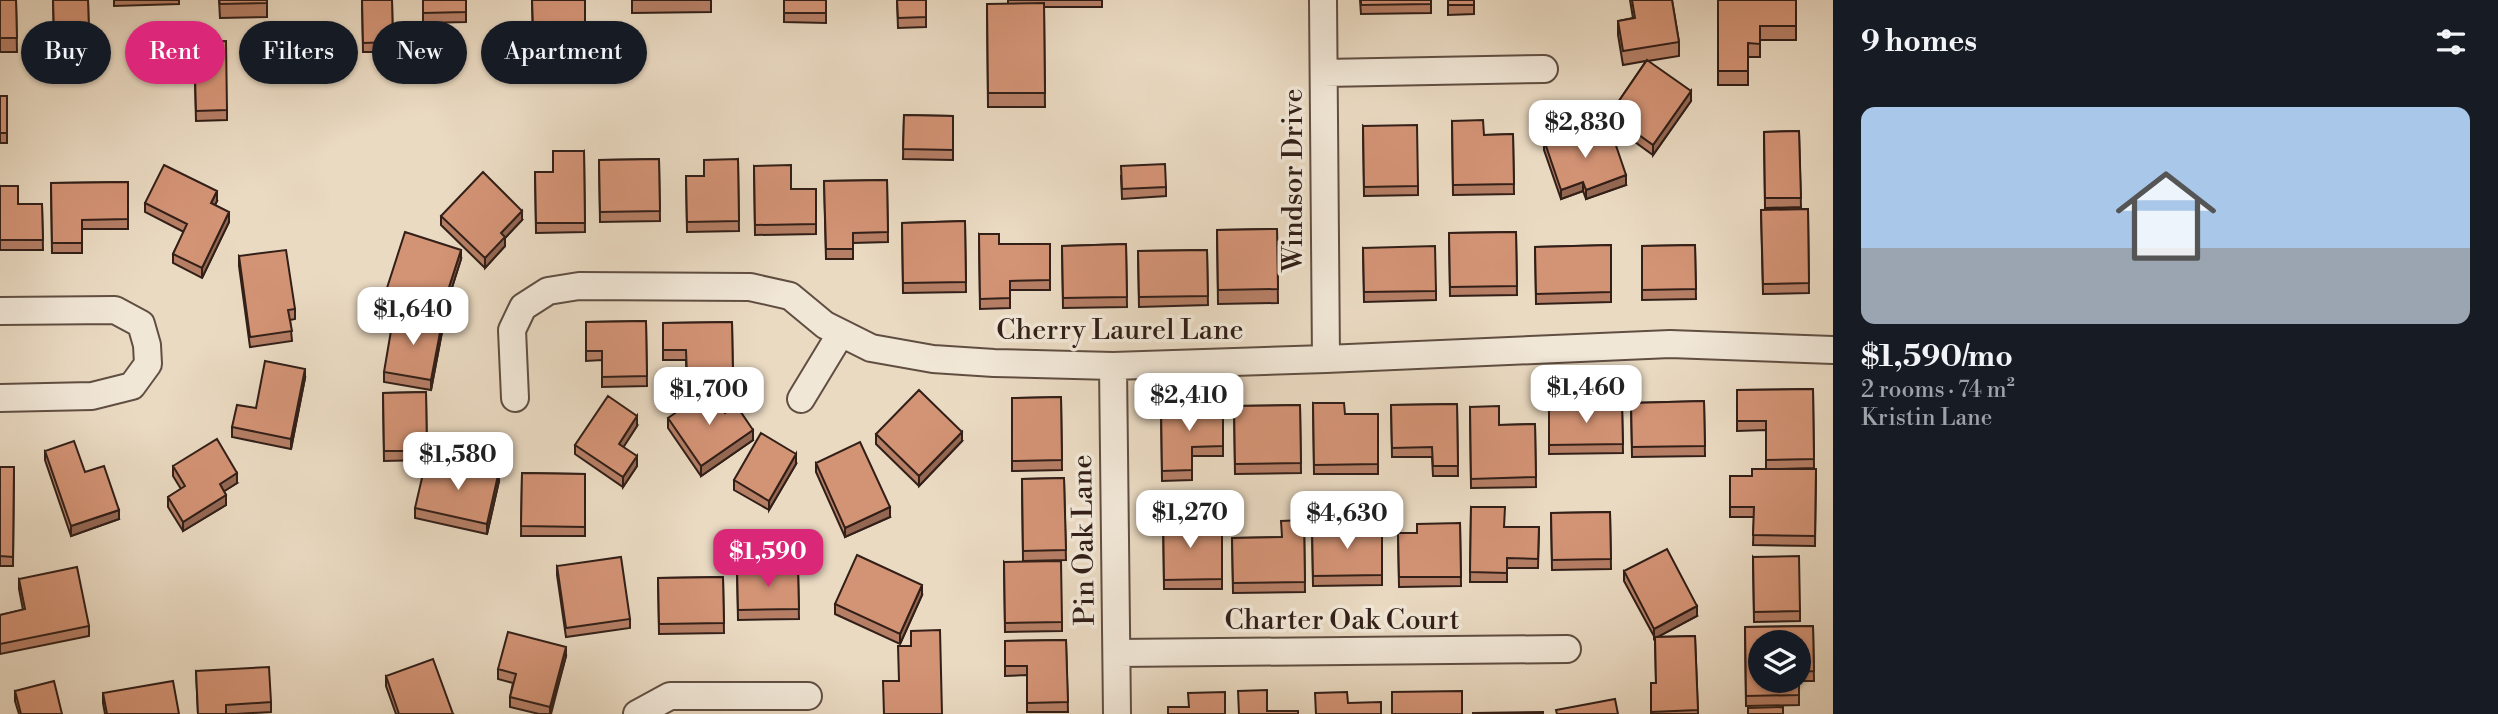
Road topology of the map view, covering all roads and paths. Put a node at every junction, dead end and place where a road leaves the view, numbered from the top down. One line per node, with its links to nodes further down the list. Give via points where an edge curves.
1 (1323, 0): 3 (street, Windsor Drive)
2 (1544, 69): 3 (street)
3 (1324, 73): 7 (street, Windsor Drive)
4 (0, 311): 9 (street, via 115,310 141,324 148,364 132,386 92,396)
5 (841, 333): 8 (street, Cherry Laurel Lane, via 871,348 933,359); 10 (street, Cherry Laurel Lane, via 790,296 750,287 579,286 548,292 523,307 512,330); 11 (street)
6 (1833, 350): 7 (street, Cherry Laurel Lane, via 1670,344)
7 (1325, 359): 8 (street, Cherry Laurel Lane)
8 (1113, 366): 13 (street, Pin Oak Lane)
9 (0, 398)
10 (515, 398)
11 (801, 399)
12 (1567, 649): 13 (street, Charter Oak Court)
13 (1117, 653): 16 (street, Pin Oak Lane)
14 (808, 696): 15 (street, via 670,696)
15 (637, 714)
16 (1118, 714)

